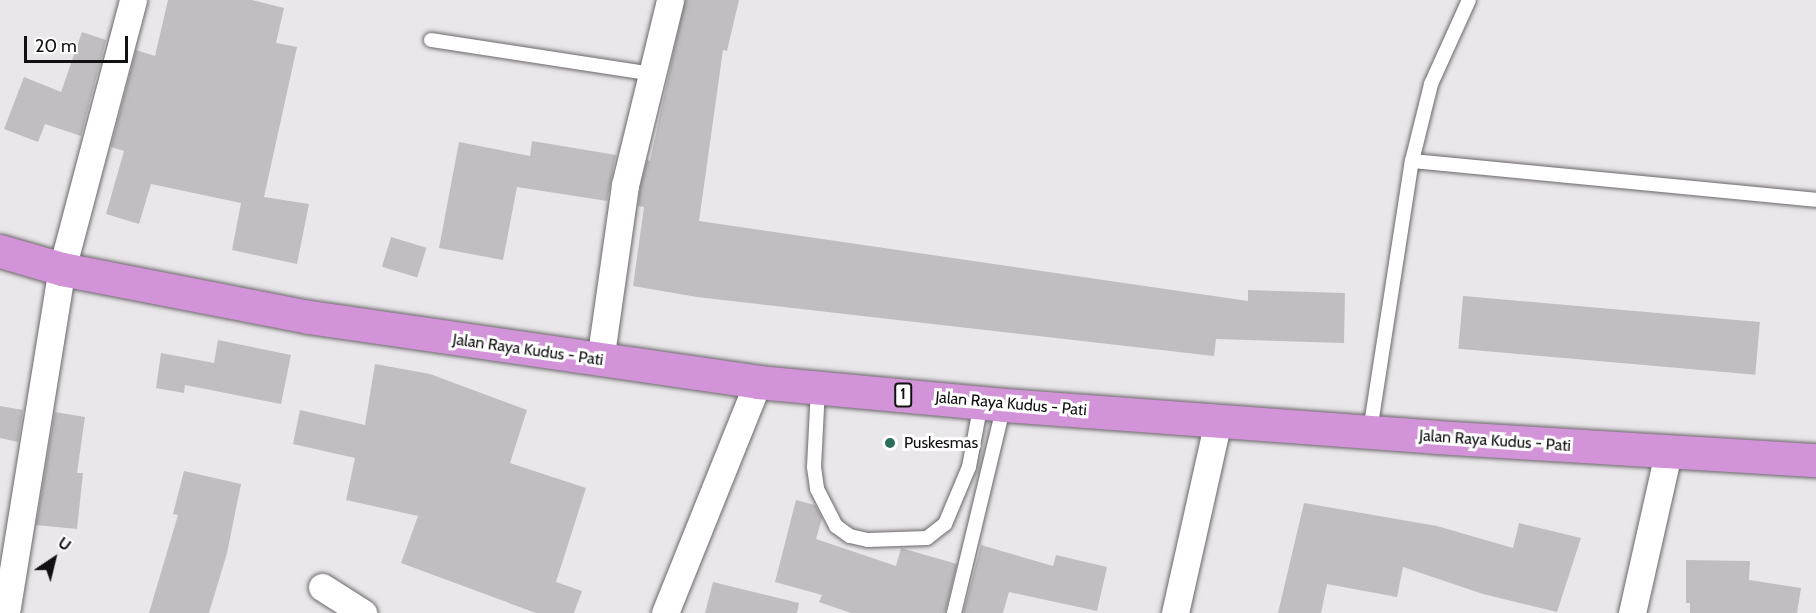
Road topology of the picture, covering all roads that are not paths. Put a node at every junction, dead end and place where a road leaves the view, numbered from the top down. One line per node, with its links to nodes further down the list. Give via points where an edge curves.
1 (133, 0): 9 (street)
2 (670, 0): 5 (street)
3 (1469, 0): 6 (lane, via 1431,84)
4 (431, 40): 5 (lane)
5 (652, 74): 10 (street, via 625,185)
6 (1412, 161): 7 (lane); 15 (lane)
7 (1816, 200)
8 (0, 251): 9 (highway, Jalan Raya Kudus - Pati / 1)
9 (62, 269): 10 (highway, Jalan Raya Kudus - Pati / 1, via 309,317); 19 (street)
10 (600, 361): 11 (highway, Jalan Raya Kudus - Pati / 1)
11 (758, 382): 12 (highway, Jalan Raya Kudus - Pati / 1); 21 (street)
12 (818, 388): 13 (highway, Jalan Raya Kudus - Pati / 1); 13 (lane, via 814,467 817,489 836,526 850,536 868,540 927,538 945,524)
13 (993, 404): 14 (highway, Jalan Raya Kudus - Pati / 1); 22 (lane)
14 (1218, 420): 15 (highway, Jalan Raya Kudus - Pati / 1); 23 (street)
15 (1370, 431): 16 (highway, Jalan Raya Kudus - Pati / 1)
16 (1668, 453): 17 (highway, Jalan Raya Kudus - Pati / 1); 24 (street)
17 (1816, 460)
18 (322, 587): 20 (street)
19 (6, 613)
20 (363, 613)
21 (664, 613)
22 (954, 613)
23 (1175, 613)
24 (1632, 613)

